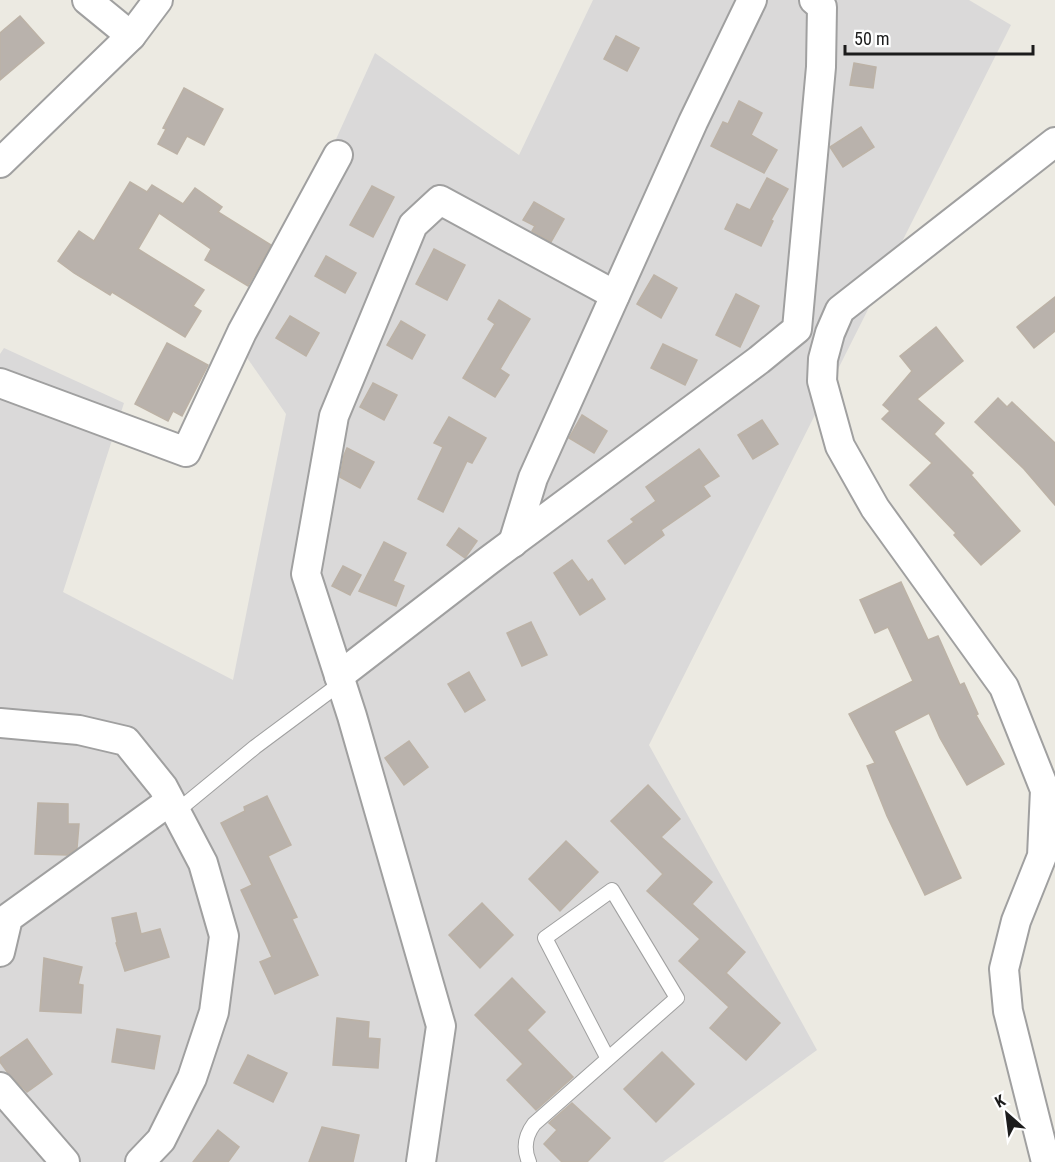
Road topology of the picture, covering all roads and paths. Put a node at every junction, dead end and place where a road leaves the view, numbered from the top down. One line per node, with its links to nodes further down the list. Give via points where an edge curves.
1 (87, 0): 5 (street)
2 (158, 0): 5 (street)
3 (752, 0): 9 (street)
4 (814, 0): 11 (street, via 822,7 821,67 797,329)
5 (131, 36): 8 (street)
6 (1055, 142): 23 (street, via 840,310 823,360 822,381 840,446 875,508 1004,687 1045,790 1042,855 1016,921 1004,969 1008,1011)
7 (338, 155): 10 (street, via 242,332 186,452)
8 (0, 163)
9 (615, 295): 11 (street, via 534,478); 12 (street, via 440,200 413,225 334,416 306,574)
10 (0, 383)
11 (513, 543): 12 (street)
12 (340, 679): 14 (lane); 21 (street, via 441,1026)
13 (0, 723): 14 (street, via 79,730 126,741 163,787)
14 (173, 806): 15 (street); 20 (street, via 203,863 224,936 214,1012 192,1078 161,1140)
15 (4, 919): 16 (street)
16 (0, 952)
17 (608, 1059): 17 (lane, via 677,998 612,890 545,938); 22 (lane, via 534,1124 525,1142)
18 (0, 1087): 19 (street)
19 (65, 1162)
20 (140, 1162)
21 (421, 1162)
22 (529, 1162)
23 (1046, 1162)

